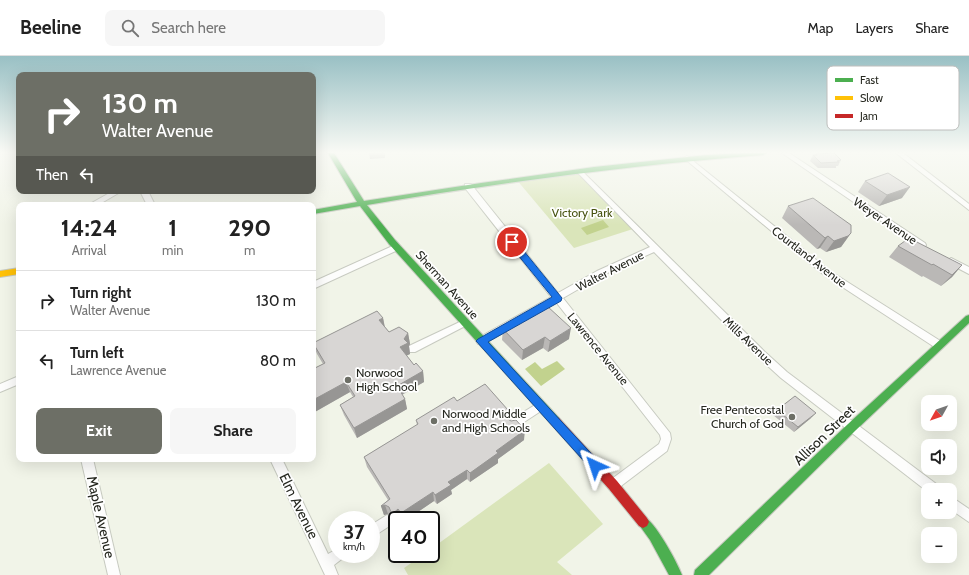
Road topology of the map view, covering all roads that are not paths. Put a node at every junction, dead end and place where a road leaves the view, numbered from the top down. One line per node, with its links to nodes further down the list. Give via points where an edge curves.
1 (346, 177): 10 (street, Sherman Avenue)
2 (533, 177): 7 (street)
3 (585, 177): 14 (street, Mills Avenue)
4 (710, 177): 25 (street, Courtland Avenue, via 827,273)
5 (822, 177): 15 (street, Weyer Avenue, via 901,232)
6 (931, 177): 11 (street)
7 (468, 186): 10 (street); 21 (street, Lawrence Avenue)
8 (112, 194): 9 (street)
9 (98, 202)
10 (361, 203): 12 (street); 13 (street, Sherman Avenue)
11 (969, 208)
12 (316, 211)
13 (397, 247): 20 (street); 22 (street, Sherman Avenue)
14 (655, 248): 21 (street, Walter Avenue, via 600,274); 31 (street, Mills Avenue, via 784,375)
15 (932, 250)
16 (944, 257): 18 (street)
17 (16, 271): 19 (street)
18 (969, 271)
19 (0, 274)
20 (316, 285)
21 (558, 298): 24 (street, Walter Avenue); 35 (street, Lawrence Avenue, via 666,436 662,447)
22 (464, 323): 24 (street, Sherman Avenue); 26 (street)
23 (967, 323): 25 (street, Allison Street)
24 (481, 341): 29 (street, Sherman Avenue)
25 (939, 345): 31 (street, Allison Street)
26 (412, 349)
27 (16, 381): 28 (street)
28 (0, 388)
29 (540, 406): 30 (street); 35 (street, Sherman Avenue)
30 (511, 425)
31 (852, 427): 34 (street, Mills Avenue); 44 (street, Allison Street)
32 (88, 462): 41 (street, Maple Avenue)
33 (277, 462): 40 (street, Elm Avenue)
34 (926, 483)
35 (613, 485): 43 (street, Sherman Avenue, via 654,536)
36 (957, 507): 37 (street)
37 (969, 516)
38 (387, 521): 39 (street)
39 (380, 526)
40 (326, 563): 42 (street, Elm Avenue)
41 (114, 575)
42 (332, 575)
43 (676, 575)
44 (700, 575)

